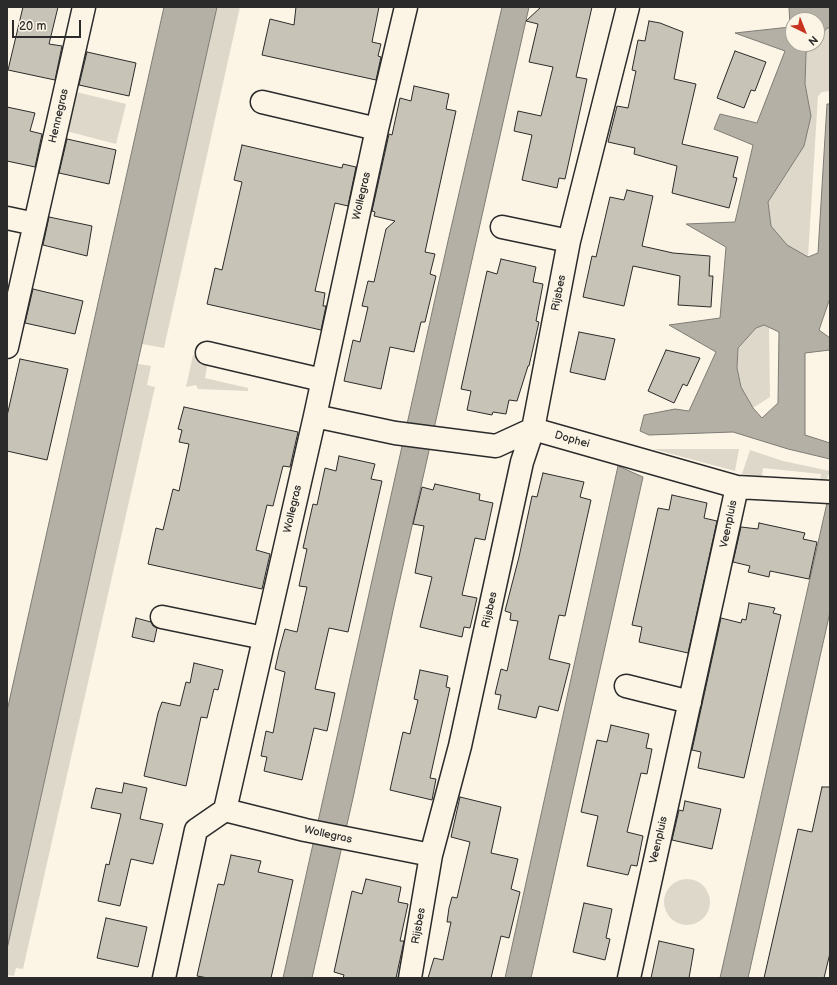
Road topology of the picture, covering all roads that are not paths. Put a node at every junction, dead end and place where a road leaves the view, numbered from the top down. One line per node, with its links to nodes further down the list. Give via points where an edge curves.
1 (84, 7): 7 (street, Hennegras)
2 (406, 7): 5 (street, Wollegras)
3 (628, 7): 9 (street, Rijsbes)
4 (262, 102): 5 (street)
5 (378, 129): 12 (street, Wollegras)
6 (7, 218): 7 (street)
7 (35, 224): 10 (street, Hennegras)
8 (502, 227): 9 (street)
9 (569, 241): 14 (street, Rijsbes)
10 (7, 347)
11 (207, 352): 12 (street)
12 (322, 380): 13 (street, Wollegras)
13 (315, 416): 14 (street, via 395,433 496,446); 18 (street, Wollegras)
14 (533, 429): 15 (street, Dophei); 22 (street, Rijsbes, via 522,462 460,746)
15 (737, 487): 16 (street, Dophei); 20 (street, Veenpluis)
16 (827, 492)
17 (162, 617): 18 (street)
18 (264, 638): 21 (street, Wollegras)
19 (626, 686): 20 (street)
20 (690, 702): 25 (street, Veenpluis)
21 (225, 810): 22 (street, Wollegras, via 305,830); 23 (street, via 196,830)
22 (431, 855): 24 (street, Rijsbes)
23 (164, 978)
24 (410, 978)
25 (629, 978)

